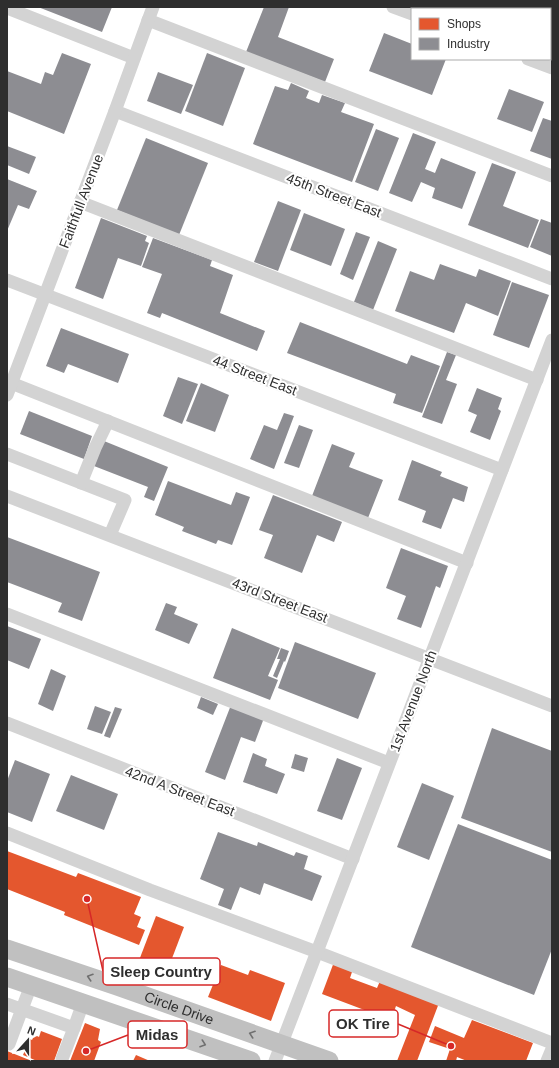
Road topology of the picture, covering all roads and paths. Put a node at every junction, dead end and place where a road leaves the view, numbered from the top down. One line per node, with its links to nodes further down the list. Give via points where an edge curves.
1 (153, 7): 5 (street, Faithfull Avenue)
2 (393, 7): 4 (street)
3 (7, 8): 6 (street)
4 (411, 14)
5 (148, 20): 6 (street, Faithfull Avenue); 10 (street)
6 (134, 58): 9 (street, Faithfull Avenue)
7 (531, 60): 8 (street)
8 (552, 68)
9 (115, 111): 11 (street, Faithfull Avenue); 12 (street, 45th Street East)
10 (552, 176)
11 (80, 202): 14 (street, Faithfull Avenue); 16 (street)
12 (552, 279)
13 (7, 280): 14 (street, 44 Street East)
14 (45, 294): 17 (street, Faithfull Avenue); 20 (street, 44 Street East)
15 (552, 340): 16 (street, 1st Avenue North)
16 (537, 380): 20 (street, 1st Avenue North)
17 (10, 381): 18 (street)
18 (108, 421): 21 (street); 24 (street)
19 (7, 454): 21 (street)
20 (502, 470): 24 (street, 1st Avenue North)
21 (82, 483): 23 (street, via 125,500)
22 (7, 496): 23 (street, 43rd Street East)
23 (110, 535): 26 (street, 43rd Street East)
24 (467, 563): 26 (street, 1st Avenue North)
25 (7, 614): 29 (street)
26 (430, 658): 27 (street, 43rd Street East); 29 (street, 1st Avenue North)
27 (552, 706)
28 (7, 723): 31 (street, 42nd A Street East)
29 (389, 763): 31 (street, 1st Avenue North)
30 (7, 833): 33 (street)
31 (353, 859): 33 (street, 1st Avenue North)
32 (7, 949): 43 (highway, Circle Drive, one-way to 32, via 117,986)
33 (317, 952): 40 (street); 43 (street, 1st Avenue North)
34 (7, 977): 35 (highway, Circle Drive)
35 (32, 985): 36 (highway, Circle Drive); 38 (street)
36 (83, 1003): 39 (street); 45 (highway, Circle Drive, one-way to 45)
37 (7, 1004): 38 (street)
38 (22, 1010): 39 (street); 41 (street)
39 (74, 1028): 44 (street)
40 (552, 1043)
41 (9, 1044)
42 (552, 1049): 47 (street)
43 (278, 1053): 46 (highway, Circle Drive)
44 (62, 1060)
45 (251, 1061)
46 (329, 1061)
47 (547, 1061)

